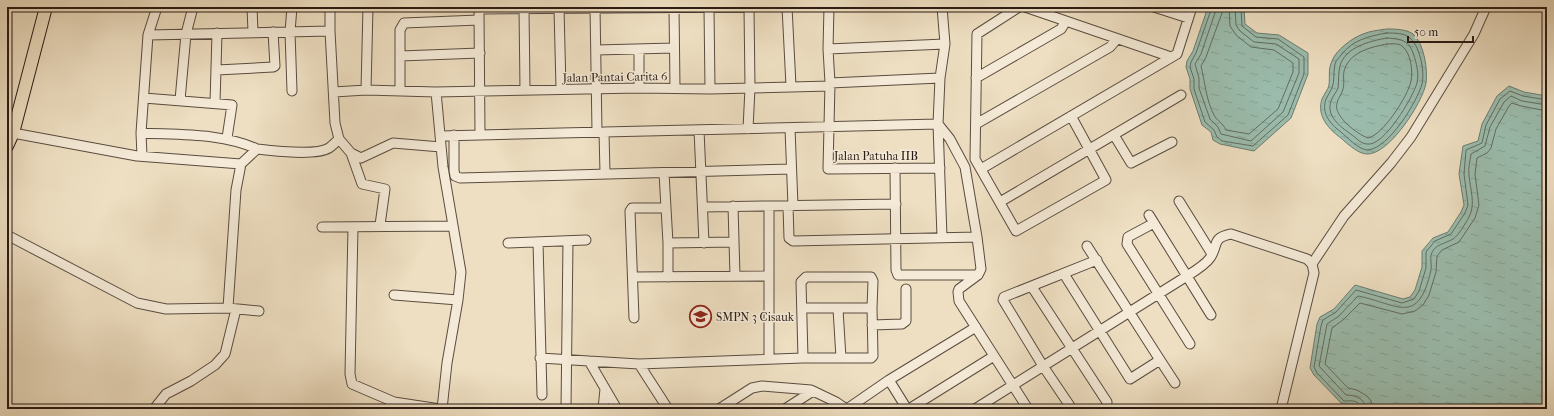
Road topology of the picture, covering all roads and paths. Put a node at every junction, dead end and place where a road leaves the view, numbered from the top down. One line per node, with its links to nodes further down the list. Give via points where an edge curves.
1 (46, 7): 72 (main road)
2 (157, 7): 32 (street)
3 (193, 7): 31 (street)
4 (252, 7): 27 (street)
5 (292, 7): 29 (street)
6 (330, 7): 26 (street)
7 (368, 7): 53 (street)
8 (595, 7): 9 (street); 20 (street); 38 (street)
9 (623, 7): 21 (street)
10 (787, 7): 46 (street)
11 (829, 7): 37 (street)
12 (942, 7): 34 (street)
13 (1019, 7): 44 (street, via 977,34)
14 (1025, 7): 25 (street)
15 (1154, 7): 23 (street)
16 (1192, 7): 23 (street)
17 (1486, 7): 123 (street, via 1474,34 1411,137 1344,216)
18 (479, 8): 19 (street); 24 (street)
19 (521, 8): 20 (street); 55 (street)
20 (559, 8): 50 (street)
21 (674, 8): 22 (street); 35 (street)
22 (709, 8): 49 (street, via 749,7); 52 (street)
23 (1188, 18): 41 (street, via 1176,54)
24 (479, 20): 39 (street); 40 (street, via 404,23 400,30)
25 (1066, 21): 33 (street); 44 (street, via 1061,29)
26 (330, 31): 29 (street); 58 (street)
27 (253, 32): 28 (street); 30 (street)
28 (273, 32): 29 (street); 42 (street, via 273,68)
29 (290, 32): 56 (street)
30 (217, 33): 31 (street); 42 (street)
31 (186, 34): 32 (street); 62 (street)
32 (148, 35): 61 (street)
33 (1117, 39): 41 (street); 66 (street, via 1110,46)
34 (944, 44): 37 (street); 43 (street)
35 (674, 48): 36 (street); 48 (street)
36 (639, 49): 38 (street); 47 (street)
37 (828, 49): 45 (street)
38 (596, 50): 51 (street)
39 (480, 54): 40 (street); 54 (street)
40 (400, 56): 57 (street)
41 (1171, 57): 64 (street)
42 (217, 70): 63 (street)
43 (940, 78): 45 (street, Jalan Pantai Carita 6); 65 (street)
44 (976, 78): 66 (street)
45 (830, 85): 46 (street, Jalan Pantai Carita 6); 67 (street)
46 (791, 86): 49 (street, Jalan Pantai Carita 6)
47 (639, 88): 48 (street, Jalan Pantai Carita 6); 51 (street, Jalan Pantai Carita 6)
48 (675, 88): 52 (street, Jalan Pantai Carita 6)
49 (750, 88): 52 (street, Jalan Pantai Carita 6); 69 (street)
50 (561, 89): 51 (street, Jalan Pantai Carita 6); 55 (street, Jalan Pantai Carita 6)
51 (596, 89): 71 (street)
52 (710, 89)
53 (366, 90): 57 (street, Jalan Pantai Carita 6); 58 (street, Jalan Pantai Carita 6)
54 (480, 90): 55 (street, Jalan Pantai Carita 6); 59 (street, Jalan Pantai Carita 6); 74 (street)
55 (525, 90)
56 (292, 91)
57 (400, 91): 59 (street, Jalan Pantai Carita 6)
58 (334, 92): 79 (street, via 335,123)
59 (436, 92): 77 (street)
60 (1181, 95): 76 (street)
61 (144, 98): 62 (street); 73 (street)
62 (180, 100): 63 (street)
63 (215, 103): 78 (street, via 232,105)
64 (1071, 116): 84 (street); 91 (street)
65 (938, 124): 67 (street); 89 (street); 111 (street, via 950,139 965,167)
66 (976, 124): 91 (street, via 975,159)
67 (829, 127): 68 (street); 88 (street, Jalan Patuha IIB, via 828,169)
68 (790, 128): 69 (street); 90 (street)
69 (748, 129): 70 (street)
70 (699, 130): 71 (street); 92 (street)
71 (601, 132): 74 (street); 94 (street)
72 (13, 133): 81 (main road); 86 (street)
73 (141, 133): 78 (street); 86 (street)
74 (480, 134): 75 (street)
75 (454, 135): 77 (street); 94 (street, via 454,170 455,176 460,178)
76 (1114, 135): 80 (street, via 1131,163); 84 (street)
77 (440, 136): 82 (street)
78 (227, 138): 83 (street)
79 (339, 139): 83 (street, via 329,148 318,151 283,152); 85 (street)
80 (1172, 142)
81 (7, 146)
82 (441, 147): 85 (street, via 393,143 361,158); 106 (street)
83 (257, 149): 87 (street)
84 (1089, 149): 96 (street); 96 (street, via 1106,180 1016,231)
85 (351, 154): 105 (street, via 362,184 385,189)
86 (142, 156): 87 (street)
87 (241, 164): 136 (street, via 236,190)
88 (895, 168): 89 (street, Jalan Patuha IIB); 97 (street)
89 (940, 168): 110 (street)
90 (791, 169): 92 (street); 100 (street)
91 (981, 170): 96 (street)
92 (701, 171): 93 (street); 101 (street)
93 (664, 172): 94 (street); 102 (street)
94 (605, 173)
95 (1179, 200): 121 (street)
96 (1000, 202)
97 (896, 204): 100 (street); 112 (street)
98 (732, 206): 99 (street); 101 (street); 116 (street)
99 (769, 206): 100 (street); 127 (street)
100 (791, 206): 112 (street, via 789,238 793,241)
101 (703, 207): 119 (street)
102 (666, 208): 118 (street); 129 (street, via 632,208 630,211)
103 (1149, 215): 104 (street)
104 (1154, 224): 128 (street); 133 (street, via 1128,237 1126,241)
105 (380, 225): 106 (street); 108 (street)
106 (453, 226): 135 (street, via 461,272)
107 (322, 227): 108 (street)
108 (353, 227): 166 (street, via 350,374 352,384 394,402)
109 (7, 235): 136 (street, via 137,303 166,309)
110 (942, 237): 111 (street); 112 (street)
111 (978, 237): 125 (street)
112 (896, 238): 125 (street, via 898,275)
113 (586, 240): 114 (street)
114 (568, 241): 115 (street); 153 (street)
115 (538, 242): 117 (street); 150 (street)
116 (734, 242): 119 (street); 126 (street)
117 (508, 243)
118 (668, 243): 119 (street); 130 (street)
119 (704, 243)
120 (1087, 246): 122 (street)
121 (1212, 254): 123 (street, via 1219,238 1231,234 1307,260); 128 (street, via 1209,260)
122 (1097, 260): 124 (street); 141 (street)
123 (1312, 264): 179 (street, via 1314,273)
124 (1064, 274): 131 (street); 146 (street)
125 (978, 275): 145 (street, via 958,292 959,301)
126 (735, 276): 127 (street); 130 (street)
127 (769, 276): 154 (street)
128 (1187, 276): 133 (street); 142 (street)
129 (633, 277): 130 (street); 143 (street)
130 (668, 277)
131 (1032, 287): 148 (street); 158 (street, via 1004,297 1003,300)
132 (906, 289): 144 (street, via 906,321 902,324)
133 (1159, 294): 141 (street); 147 (street)
134 (394, 295): 135 (street)
135 (458, 300): 166 (street)
136 (232, 308): 140 (street); 165 (street, via 225,354 215,365 166,394)
137 (802, 308): 138 (street); 139 (street, via 802,282 806,277 871,277); 151 (street)
138 (838, 308): 139 (street); 152 (street)
139 (872, 308): 144 (street)
140 (258, 311)
141 (1130, 312): 146 (street); 155 (street)
142 (1211, 315)
143 (634, 318)
144 (872, 325): 152 (street, via 873,356)
145 (976, 327): 149 (street); 159 (street)
146 (1100, 332): 148 (street); 155 (street, via 1130,379)
147 (1190, 344)
148 (1072, 348): 158 (street); 178 (street, via 1107,402)
149 (994, 356): 161 (street); 174 (street)
150 (540, 358): 153 (street); 164 (street)
151 (803, 358): 152 (street); 154 (street)
152 (841, 358)
153 (567, 359): 156 (street); 167 (street)
154 (769, 359): 157 (street)
155 (1160, 360): 160 (street)
156 (589, 361): 157 (street); 162 (street)
157 (639, 364): 170 (street)
158 (1043, 366): 161 (street); 177 (street)
159 (889, 380): 173 (street); 174 (street)
160 (1175, 383)
161 (1014, 385): 175 (street); 176 (street)
162 (605, 389): 168 (street); 169 (street)
163 (813, 391): 171 (street, via 803,388 756,387); 172 (street); 173 (street)
164 (542, 395)
165 (154, 409)
166 (441, 409)
167 (566, 409)
168 (603, 409)
169 (617, 409)
170 (668, 409)
171 (719, 409)
172 (785, 409)
173 (846, 409)
174 (908, 409)
175 (975, 409)
176 (1028, 409)
177 (1072, 409)
178 (1104, 409)
179 (1280, 409)

